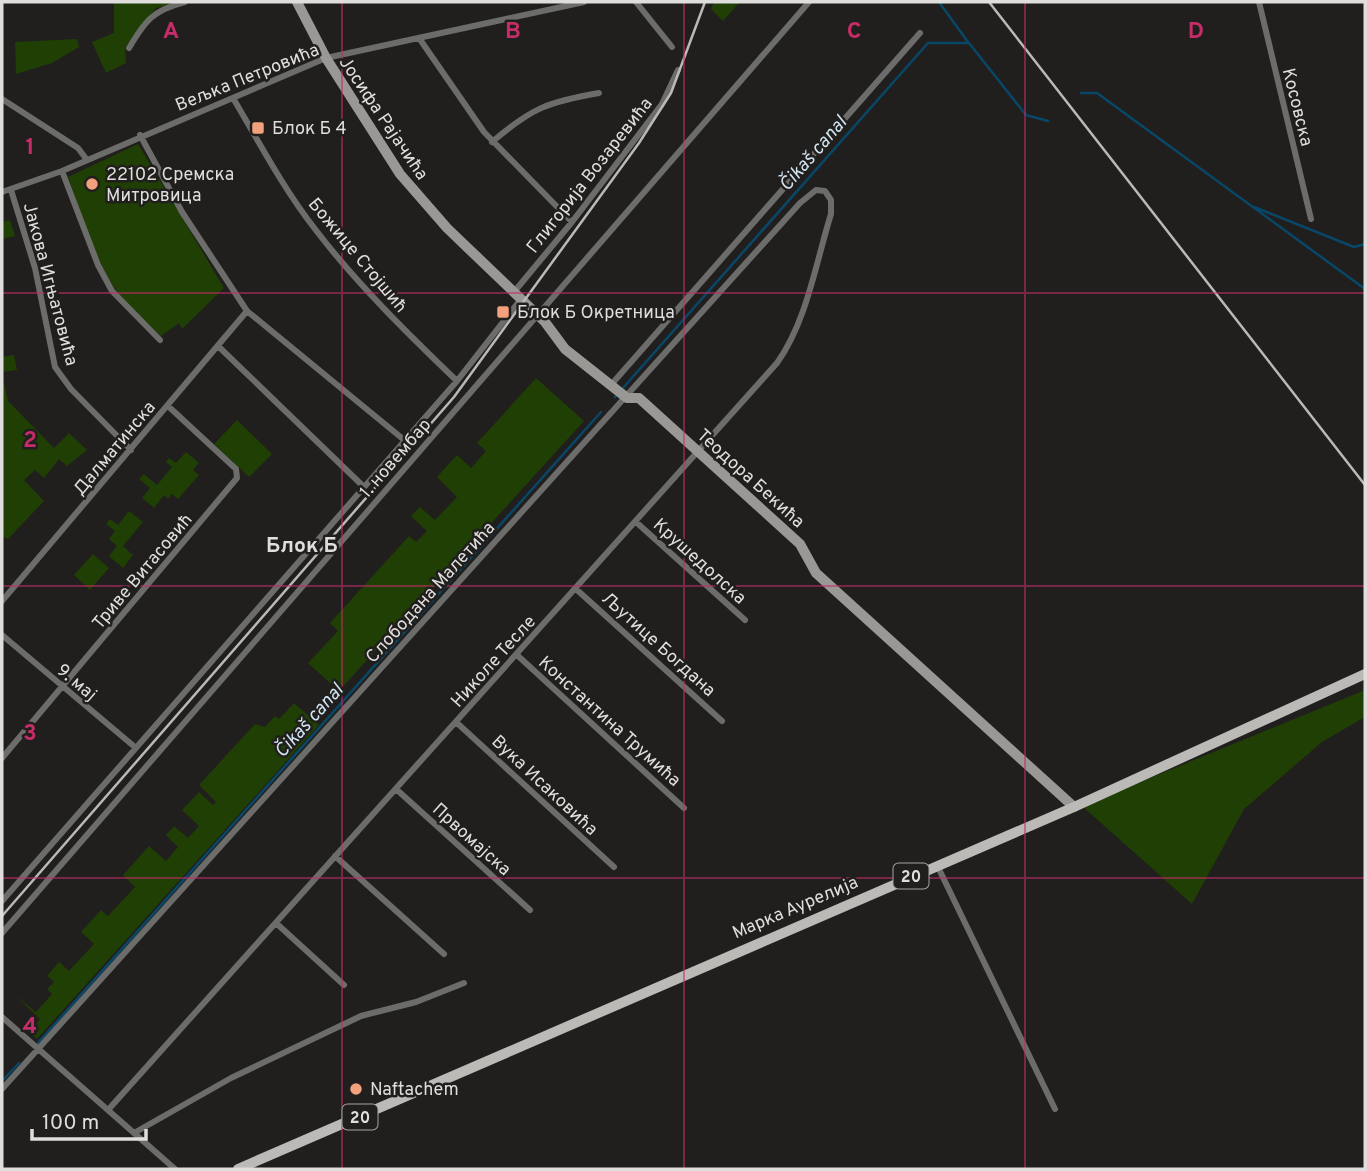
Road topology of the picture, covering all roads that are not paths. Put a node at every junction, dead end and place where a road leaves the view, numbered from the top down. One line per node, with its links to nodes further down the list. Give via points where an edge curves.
1 (185, 2): 10 (street, via 148,19)
2 (297, 2): 11 (street, Јосифа Рајачића)
3 (584, 2): 8 (street, Вељка Петровића)
4 (636, 2): 9 (street)
5 (809, 2): 27 (street, 1. новембар)
6 (1259, 2): 23 (street, Косовска)
7 (920, 33): 31 (street)
8 (419, 38): 11 (street, Вељка Петровића); 17 (street)
9 (672, 47)
10 (129, 48)
11 (326, 58): 14 (street, Вељка Петровића); 25 (street, Јосифа Рајачића, via 400,174 447,228)
12 (678, 70): 24 (street, Глигорија Возаревића, via 662,104)
13 (598, 93): 17 (street, via 537,108)
14 (233, 98): 16 (street, Вељка Петровића); 30 (street, Божице Стојшић, via 326,244)
15 (2, 99): 18 (street, via 78,148)
16 (140, 135): 18 (street, Вељка Петровића); 26 (street, via 182,212)
17 (492, 142): 24 (street)
18 (87, 160): 19 (street, Вељка Петровића)
19 (62, 171): 20 (street, Вељка Петровића); 28 (street, via 111,291)
20 (11, 190): 21 (street, Јакова Игњатовића); 35 (street, Јакова Игњатовића, via 35,268 55,367)
21 (2, 192)
22 (828, 194): 32 (street, Слободана Малетића, via 821,189 800,203); 36 (street, Николе Тесле, via 831,214 788,347)
23 (1311, 219)
24 (572, 222): 25 (street, Глигорија Возаревића)
25 (518, 296): 27 (street, Теодора Бекића); 30 (street, 1. новембар)
26 (247, 311): 29 (street, Далматинска); 34 (street)
27 (536, 314): 31 (street, Теодора Бекића, via 565,349); 59 (street, 1. новембар)
28 (160, 340)
29 (218, 346): 33 (street, Далматинска); 37 (street)
30 (457, 381): 34 (street, 1. новембар)
31 (612, 387): 32 (street, Теодора Бекића)
32 (625, 396): 36 (street, Теодора Бекића, via 639,398); 64 (street, Слободана Малетића)
33 (168, 406): 35 (street, Далматинска); 45 (street, Триве Витасовић, via 234,468 237,478)
34 (403, 439): 37 (street, 1. новембар)
35 (131, 450): 40 (street, Далматинска)
36 (700, 452): 38 (street, Николе Тесле); 51 (street, Теодора Бекића, via 800,544 816,573)
37 (364, 487): 48 (street, 1. новембар)
38 (636, 522): 39 (street, Николе Тесле); 41 (street, Крушедолска)
39 (576, 589): 43 (street, Николе Тесле); 46 (street, Љутице Богдана)
40 (2, 601)
41 (745, 620)
42 (2, 635): 45 (street, 9. мај)
43 (517, 655): 47 (street, Николе Тесле); 52 (street, Константина Трумића)
44 (1365, 674): 51 (main road, Марка Аурелија / 20)
45 (63, 689): 48 (street, 9. мај); 49 (street, Триве Витасовић)
46 (722, 721)
47 (456, 722): 50 (street, Николе Тесле); 55 (street, Вука Исаковића)
48 (135, 748): 56 (street, 1. новембар)
49 (2, 758)
50 (396, 789): 53 (street, Николе Тесле); 57 (street, Првомајска)
51 (1073, 807): 54 (main road, Марка Аурелија / 20)
52 (684, 808)
53 (335, 856): 58 (street, Николе Тесле); 60 (street)
54 (937, 865): 66 (street); 70 (main road, Марка Аурелија / 20)
55 (614, 867)
56 (2, 901)
57 (530, 909)
58 (276, 923): 62 (street); 67 (street, Николе Тесле)
59 (2, 933)
60 (444, 954)
61 (464, 984): 68 (street, via 361,1016 207,1091)
62 (344, 985)
63 (2, 1017): 64 (street)
64 (38, 1051): 65 (street, Слободана Малетића); 67 (street)
65 (2, 1089)
66 (1055, 1109)
67 (108, 1110): 68 (street)
68 (134, 1133): 69 (street)
69 (175, 1169)
70 (237, 1169)

